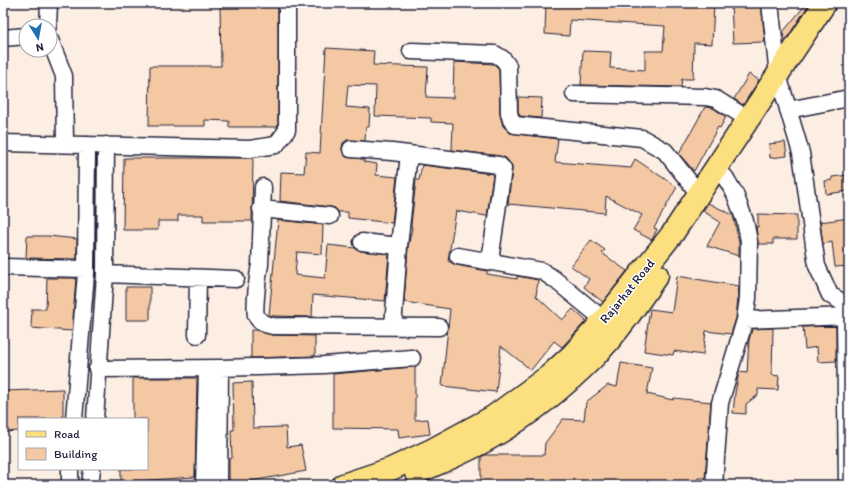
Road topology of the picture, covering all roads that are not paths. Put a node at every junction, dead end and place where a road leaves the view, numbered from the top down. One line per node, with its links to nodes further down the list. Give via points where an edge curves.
1 (49, 3): 6 (street)
2 (288, 3): 18 (street, via 287,130 276,145 250,149)
3 (770, 3): 11 (street)
4 (825, 3): 11 (main road, Rajarhat Road)
5 (842, 3): 11 (main road, Rajarhat Road)
6 (48, 18)
7 (18, 37): 8 (street)
8 (3, 38)
9 (411, 51): 23 (street, via 495,54 508,66 509,113 515,125 642,138 665,151)
10 (57, 58): 16 (street, via 64,76)
11 (782, 92): 13 (street); 14 (main road, Rajarhat Road); 21 (main road, Rajarhat Road); 35 (street, via 801,153 817,266 830,295)
12 (574, 94): 14 (street, via 705,97 716,99)
13 (849, 98)
14 (748, 119): 23 (main road, Rajarhat Road)
15 (3, 143): 16 (street)
16 (65, 144): 17 (street)
17 (87, 145): 18 (street); 31 (street)
18 (106, 145): 32 (street)
19 (350, 149): 20 (street)
20 (409, 154): 27 (street); 29 (street, via 499,165 503,169)
21 (725, 177): 37 (street, via 735,194 749,241); 53 (main road, Rajarhat Road, via 637,304 594,357 548,399 490,438 448,460)
22 (263, 187): 24 (street)
23 (699, 194): 36 (main road, Rajarhat Road, via 673,233)
24 (261, 209): 25 (street); 38 (street, via 260,265 255,314 262,324)
25 (330, 216)
26 (362, 242): 27 (street)
27 (399, 246): 38 (street)
28 (458, 256): 29 (street)
29 (490, 261): 36 (street, via 542,271)
30 (3, 266): 31 (street)
31 (86, 269): 44 (street)
32 (105, 274): 33 (street); 42 (street)
33 (198, 278): 34 (street); 40 (street)
34 (236, 279)
35 (848, 313): 37 (street); 55 (street)
36 (604, 320): 52 (main road, Rajarhat Road, via 549,376 493,418 391,469)
37 (745, 320): 54 (street, via 720,403)
38 (393, 327): 39 (street)
39 (439, 327)
40 (197, 335)
41 (412, 358): 43 (street)
42 (97, 369): 43 (street); 45 (street)
43 (214, 369): 50 (street); 51 (street)
44 (74, 418)
45 (95, 418)
46 (70, 470): 48 (street)
47 (92, 470): 49 (street)
48 (70, 485)
49 (90, 485)
50 (204, 485)
51 (219, 485)
52 (343, 485)
53 (386, 485)
54 (714, 485)
55 (847, 485)

